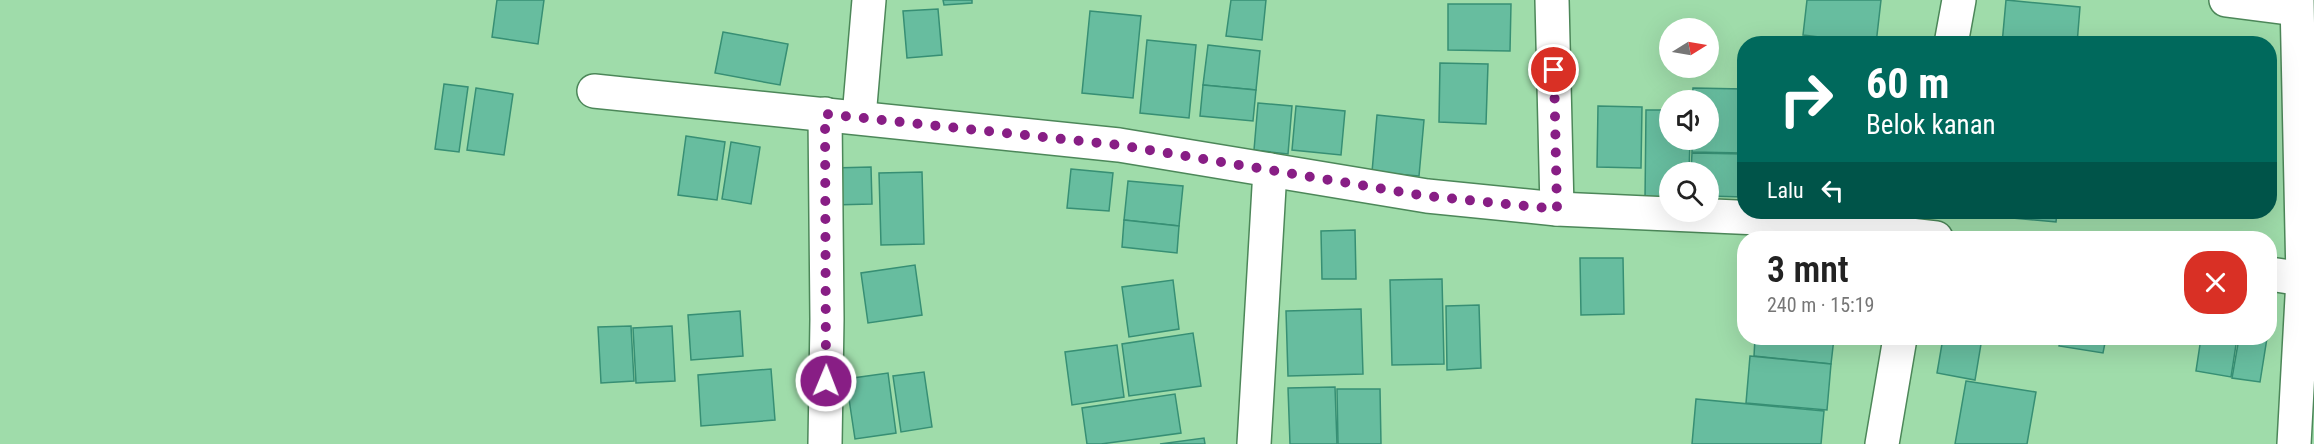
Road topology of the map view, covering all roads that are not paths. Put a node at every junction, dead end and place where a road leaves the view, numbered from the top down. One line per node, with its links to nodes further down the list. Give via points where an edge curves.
1 (869, 0): 9 (street)
2 (1552, 0): 11 (street)
3 (1959, 0): 6 (street)
4 (2226, 0): 5 (street)
5 (2296, 4): 16 (street)
6 (1952, 36)
7 (594, 91): 8 (street)
8 (825, 114): 9 (street); 18 (street)
9 (859, 117): 10 (street, via 1119,145)
10 (1270, 170): 11 (street, via 1426,196); 19 (street)
11 (1557, 209): 12 (street)
12 (1737, 217)
13 (1772, 219): 14 (street)
14 (1924, 231)
15 (2277, 275): 16 (street)
16 (2303, 279): 21 (street)
17 (1899, 345): 20 (street)
18 (825, 444)
19 (1254, 444)
20 (1881, 444)
21 (2294, 444)

